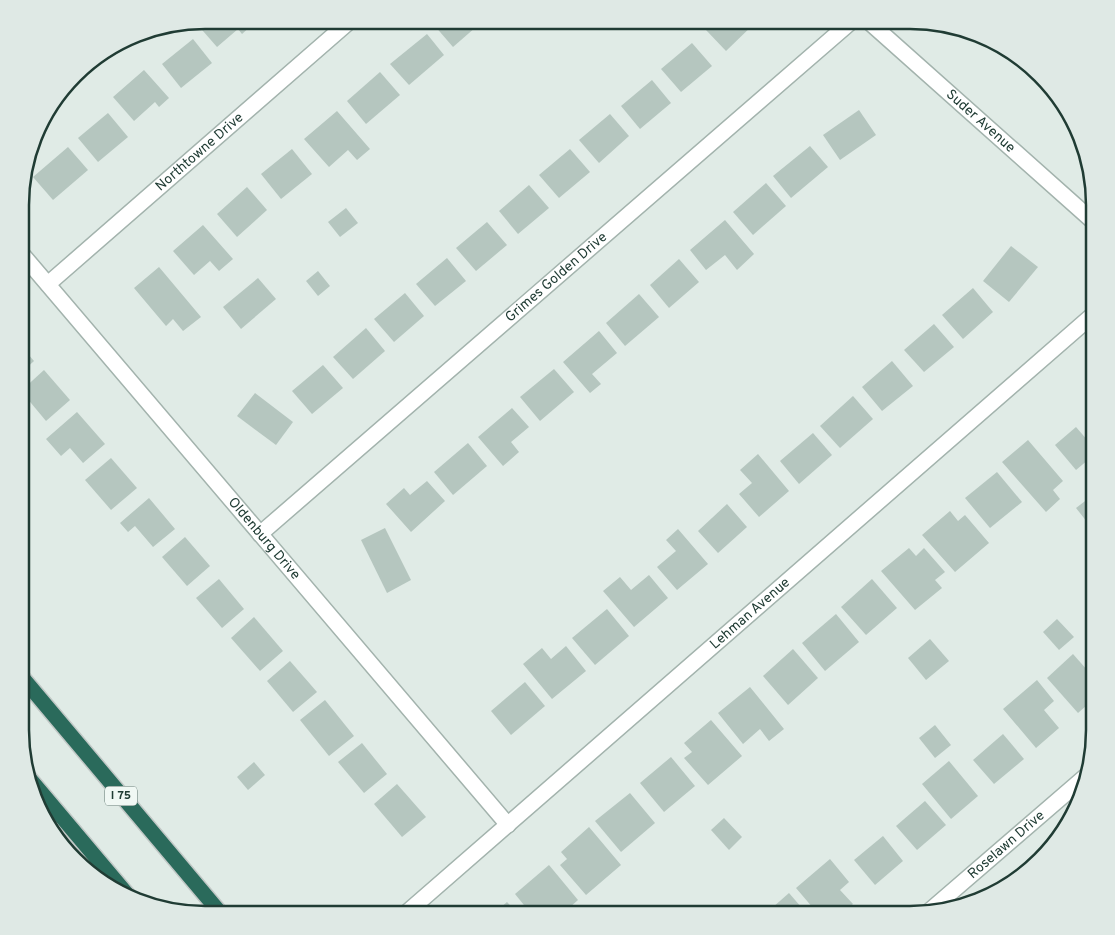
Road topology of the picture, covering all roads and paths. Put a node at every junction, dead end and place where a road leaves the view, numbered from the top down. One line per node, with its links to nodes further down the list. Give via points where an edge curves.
1 (340, 29): 6 (street, Northtowne Drive)
2 (843, 29): 8 (street, Grimes Golden Drive)
3 (877, 29): 4 (street, Suder Avenue)
4 (1086, 216)
5 (29, 261): 6 (street, Oldenburg Drive)
6 (48, 284): 8 (street, Oldenburg Drive)
7 (1086, 321): 14 (street, Lehman Avenue)
8 (260, 534): 14 (street, Oldenburg Drive)
9 (29, 687): 17 (highway, I 75)
10 (1078, 783): 16 (street, Roselawn Drive)
11 (39, 790): 13 (highway)
12 (41, 794): 13 (highway)
13 (52, 805): 15 (highway)
14 (508, 825): 18 (street, Lehman Avenue)
15 (119, 884)
16 (937, 904)
17 (214, 906)
18 (414, 906)

